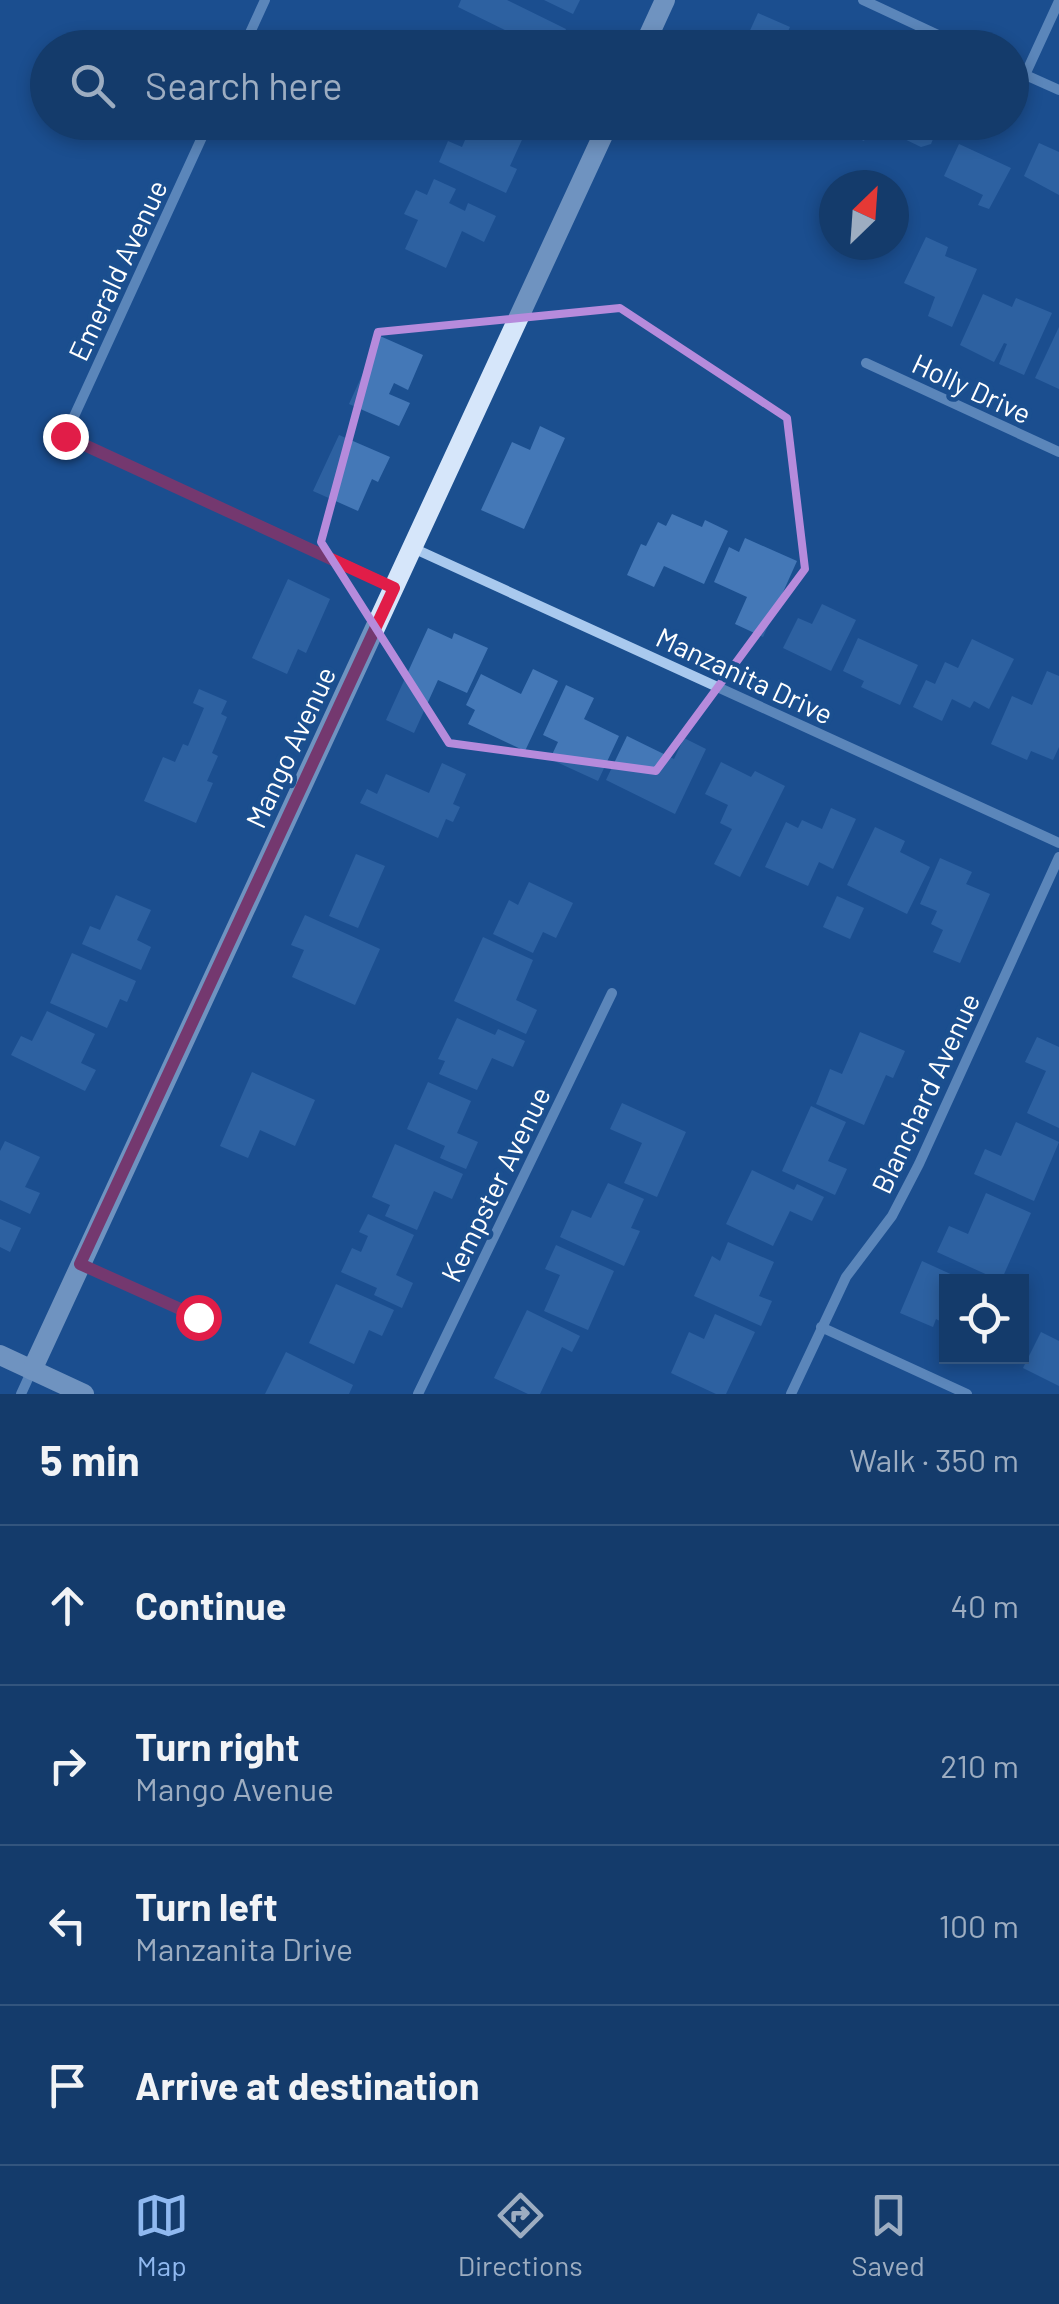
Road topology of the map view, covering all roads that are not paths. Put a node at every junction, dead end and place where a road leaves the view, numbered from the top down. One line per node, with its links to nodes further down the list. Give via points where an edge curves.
1 (265, 0): 5 (street)
2 (665, 0): 6 (street)
3 (863, 0): 7 (street)
4 (1059, 1): 8 (street)
5 (252, 30)
6 (651, 30)
7 (927, 30)
8 (1029, 66)
9 (1029, 77): 10 (street)
10 (1059, 90)
11 (201, 140): 16 (street, Emerald Avenue, via 65,436)
12 (601, 140): 15 (street, Mango Avenue)
13 (866, 363): 14 (street, Holly Drive)
14 (1059, 452)
15 (413, 548): 16 (street, Mango Avenue); 17 (street, Manzanita Drive)
16 (394, 588): 20 (street, Mango Avenue)
17 (1059, 843)
18 (1059, 857): 22 (street, Blanchard Avenue, via 919,1164)
19 (612, 992): 27 (street, Kempster Avenue)
20 (80, 1264): 21 (lane); 24 (street, Mango Avenue)
21 (198, 1317)
22 (821, 1327): 28 (street, Blanchard Avenue); 29 (street)
23 (0, 1355): 24 (street)
24 (32, 1370): 25 (street, Mango Avenue); 26 (street)
25 (21, 1394)
26 (84, 1394)
27 (418, 1394)
28 (791, 1394)
29 (967, 1394)

